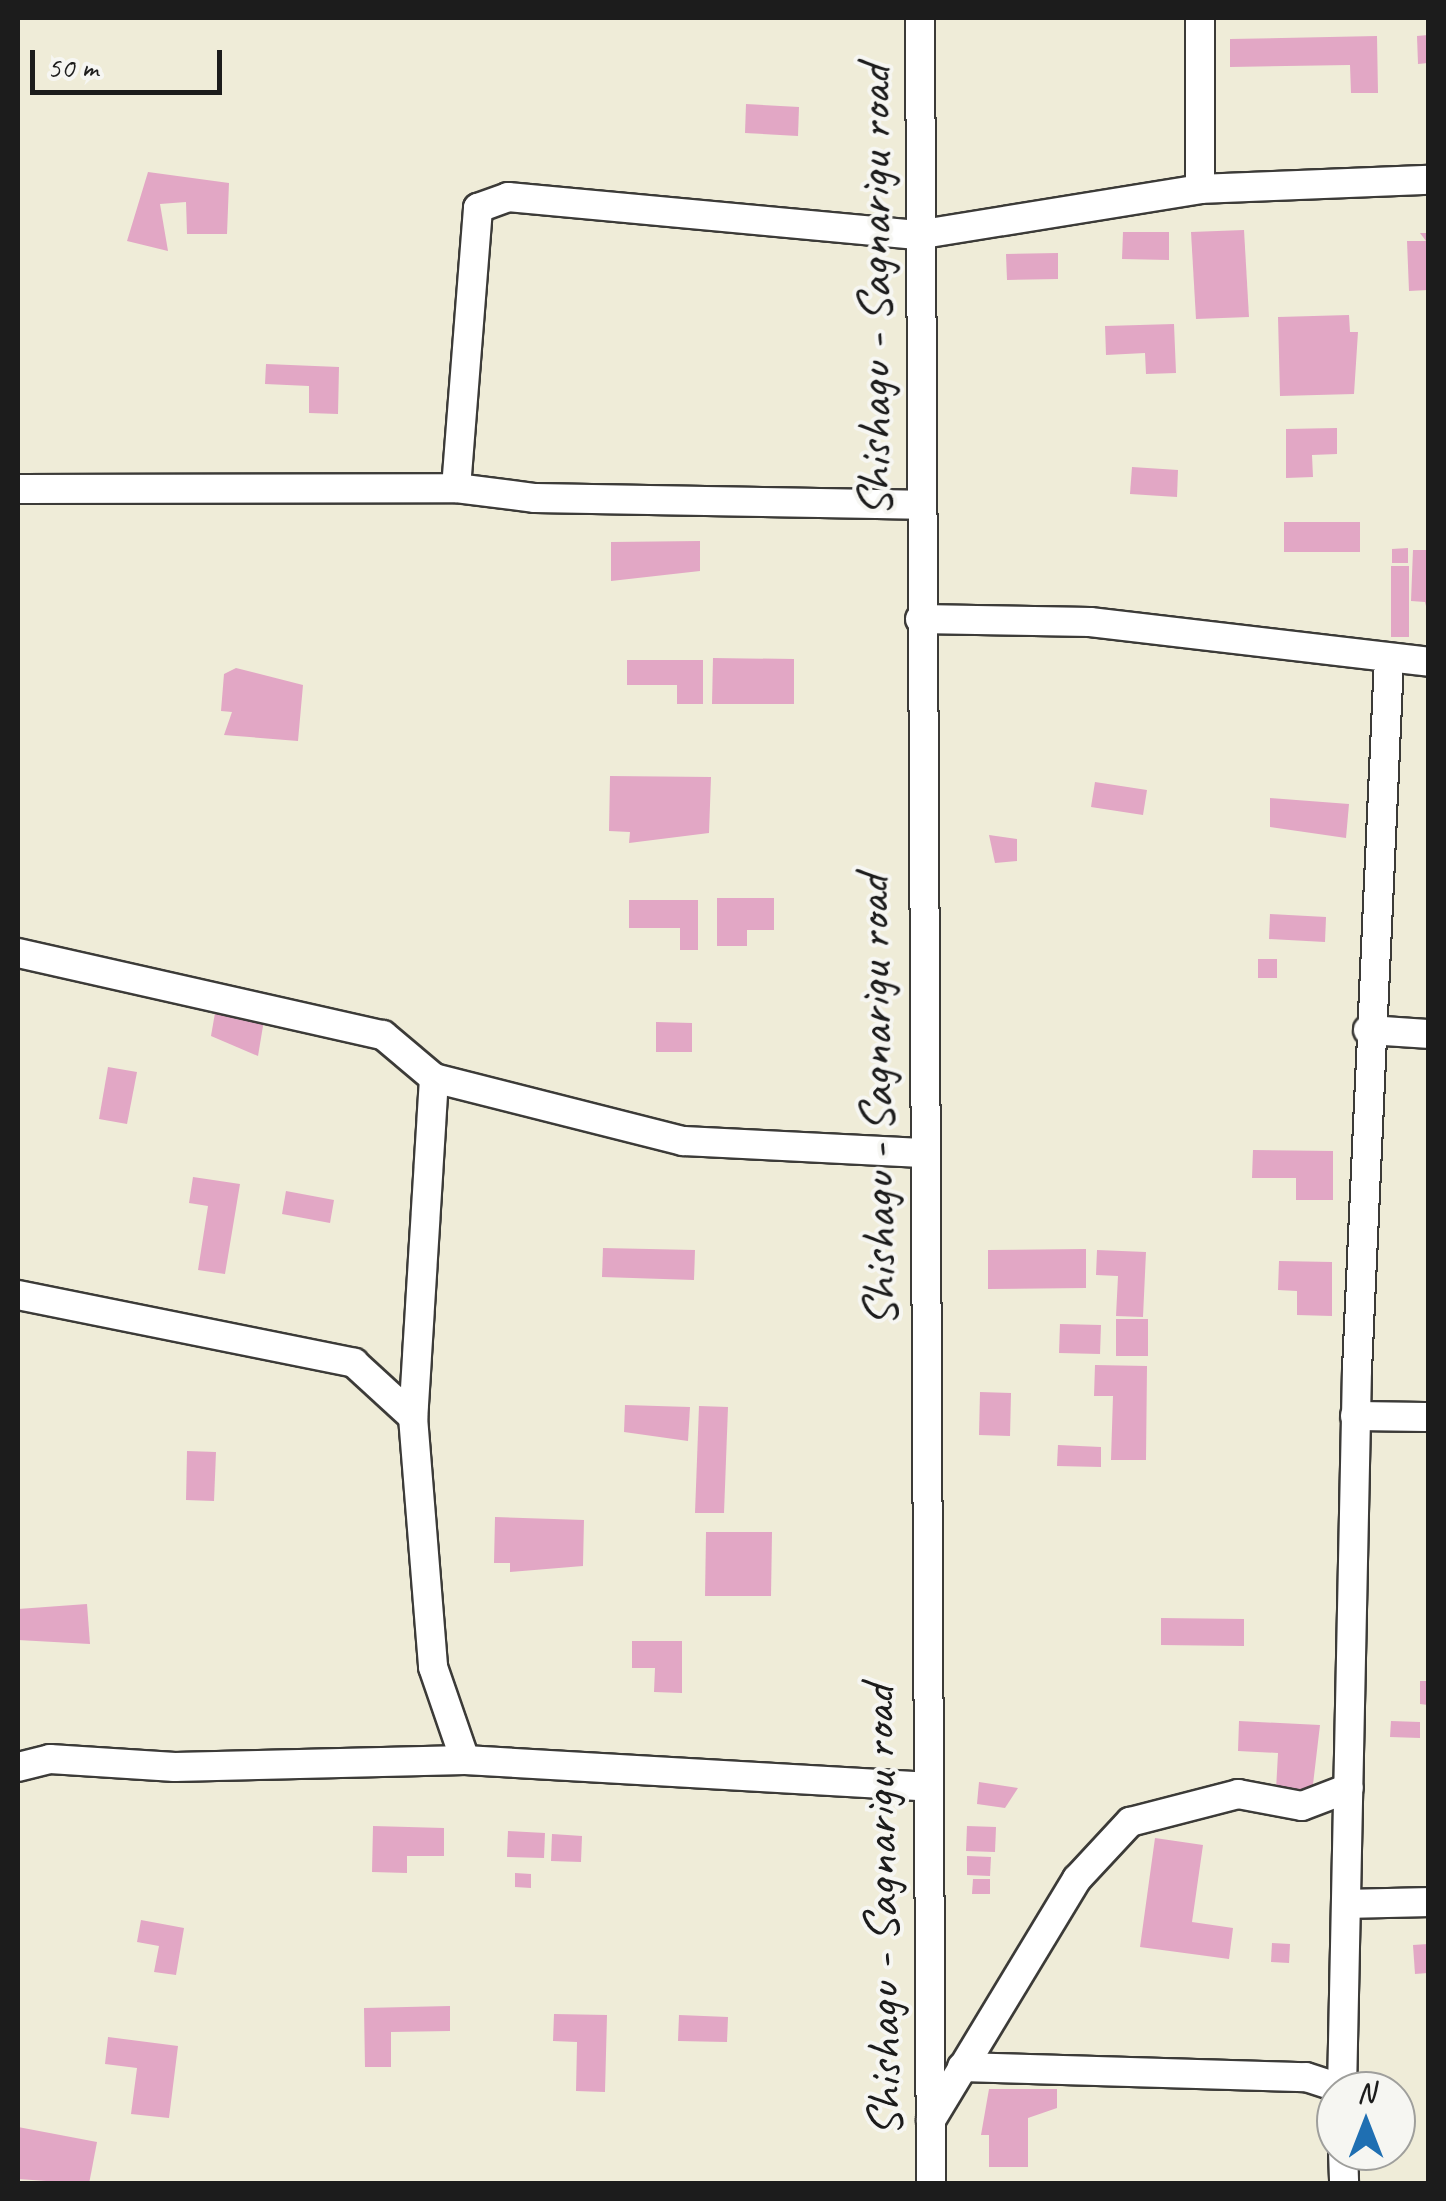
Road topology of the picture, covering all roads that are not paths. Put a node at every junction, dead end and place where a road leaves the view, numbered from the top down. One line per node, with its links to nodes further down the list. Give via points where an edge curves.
1 (920, 18): 5 (street, Shishagu - Sagnarigu road)
2 (1200, 18): 4 (street)
3 (1428, 180): 4 (street)
4 (1200, 188): 5 (street)
5 (917, 235): 6 (street, via 508,197 478,208); 8 (street, Shishagu - Sagnarigu road)
6 (456, 488): 7 (street); 8 (street, via 535,498)
7 (18, 489)
8 (919, 505): 9 (street, Shishagu - Sagnarigu road)
9 (920, 619): 10 (street, via 1090,622); 16 (street, Shishagu - Sagnarigu road)
10 (1390, 660): 11 (street); 13 (street)
11 (1428, 662)
12 (18, 953): 15 (street, via 383,1035)
13 (1368, 1030): 14 (street); 18 (street)
14 (1428, 1034)
15 (434, 1078): 16 (street, via 683,1141); 19 (street)
16 (922, 1153): 23 (street, Shishagu - Sagnarigu road)
17 (18, 1295): 19 (street, via 354,1364)
18 (1356, 1416): 20 (street); 24 (street)
19 (413, 1417): 21 (street, via 434,1667)
20 (1428, 1417)
21 (465, 1760): 22 (street, via 175,1767 50,1759); 23 (street)
22 (18, 1767)
23 (922, 1786): 30 (street, Shishagu - Sagnarigu road)
24 (1349, 1788): 26 (street); 27 (street, via 1302,1806 1238,1794 1130,1822 1076,1879)
25 (1428, 1902): 26 (street)
26 (1348, 1904): 28 (street)
27 (962, 2068): 29 (street); 30 (street)
28 (1343, 2071)
29 (1316, 2081)
30 (930, 2121): 31 (street, Shishagu - Sagnarigu road)
31 (931, 2184)

